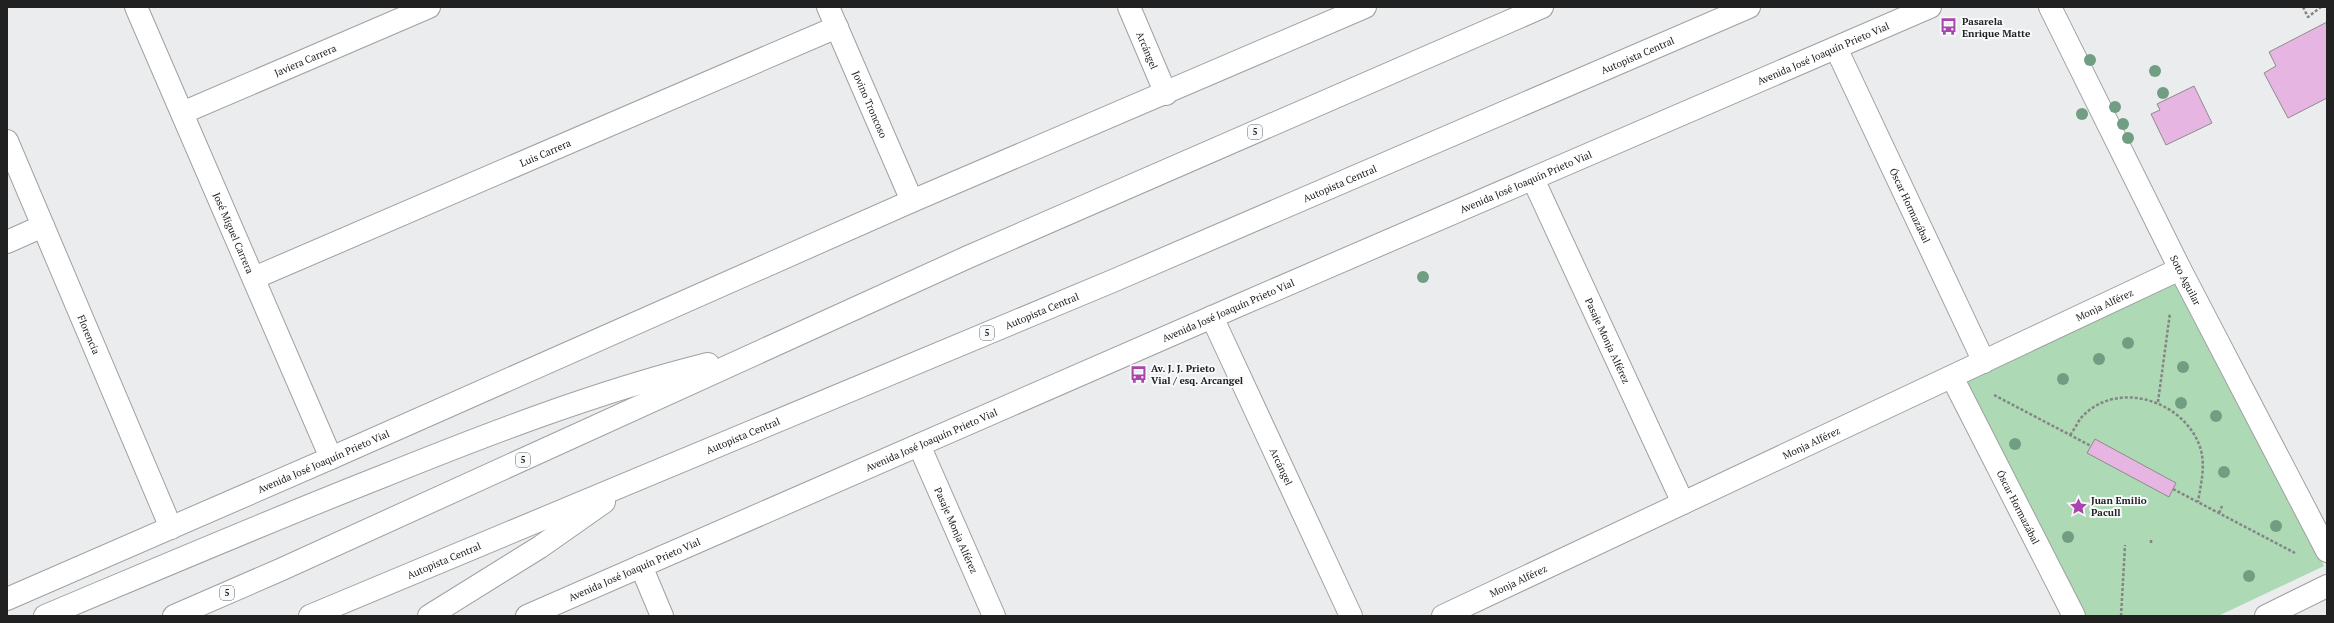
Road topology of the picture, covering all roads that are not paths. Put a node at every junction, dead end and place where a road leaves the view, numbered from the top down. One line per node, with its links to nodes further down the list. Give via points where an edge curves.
1 (136, 7): 13 (main road, José Miguel Carrera)
2 (429, 7): 13 (main road, Javiera Carrera)
3 (828, 7): 10 (main road, Jovino Troncoso)
4 (1129, 7): 12 (main road, Arcángel)
5 (1365, 7): 12 (main road, Avenida José Joaquín Prieto Vial)
6 (1542, 7): 22 (main road, 5, via 968,257)
7 (1749, 7): 27 (main road, Autopista Central / 5, via 1136,271)
8 (1930, 7): 11 (main road, Avenida José Joaquín Prieto Vial)
9 (2050, 7): 19 (main road, Soto Aguilar)
10 (837, 27): 16 (main road, Jovino Troncoso); 20 (main road, Luis Carrera)
11 (1836, 48): 15 (main road, Avenida José Joaquín Prieto Vial); 23 (main road, Óscar Hormazábal)
12 (1166, 94): 16 (main road, Avenida José Joaquín Prieto Vial)
13 (182, 113): 20 (main road, José Miguel Carrera)
14 (7, 141): 17 (main road, Florencia)
15 (1533, 179): 21 (main road, Avenida José Joaquín Prieto Vial); 28 (main road, Pasaje Monja Alférez)
16 (912, 201): 26 (main road, Avenida José Joaquín Prieto Vial)
17 (43, 226): 18 (main road); 29 (main road, Florencia)
18 (7, 242)
19 (2180, 269): 23 (main road, Monja Alférez); 30 (main road, Soto Aguilar)
20 (254, 278): 26 (main road, José Miguel Carrera)
21 (1212, 317): 25 (main road, Avenida José Joaquín Prieto Vial); 41 (main road, Arcángel)
22 (766, 350): 34 (main road, via 637,384 470,441 255,527); 35 (main road, 5)
23 (1984, 362): 24 (main road, Monja Alférez)
24 (1952, 377): 28 (main road, Monja Alférez); 43 (main road, Óscar Hormazábal)
25 (919, 445): 31 (main road, Avenida José Joaquín Prieto Vial); 40 (main road, Pasaje Monja Alférez)
26 (331, 458): 29 (main road, Avenida José Joaquín Prieto Vial)
27 (637, 478): 36 (main road, Autopista Central / 5); 37 (main road, via 540,547)
28 (1683, 503): 42 (main road, Monja Alférez)
29 (171, 528): 33 (main road, Avenida José Joaquín Prieto Vial)
30 (2327, 551)
31 (641, 566): 38 (main road, Avenida José Joaquín Prieto Vial); 39 (main road)
32 (2327, 586): 44 (main road)
33 (7, 599)
34 (45, 616)
35 (174, 616)
36 (310, 616)
37 (429, 616)
38 (526, 616)
39 (662, 616)
40 (994, 616)
41 (1351, 616)
42 (1443, 616)
43 (2074, 616)
44 (2266, 616)

